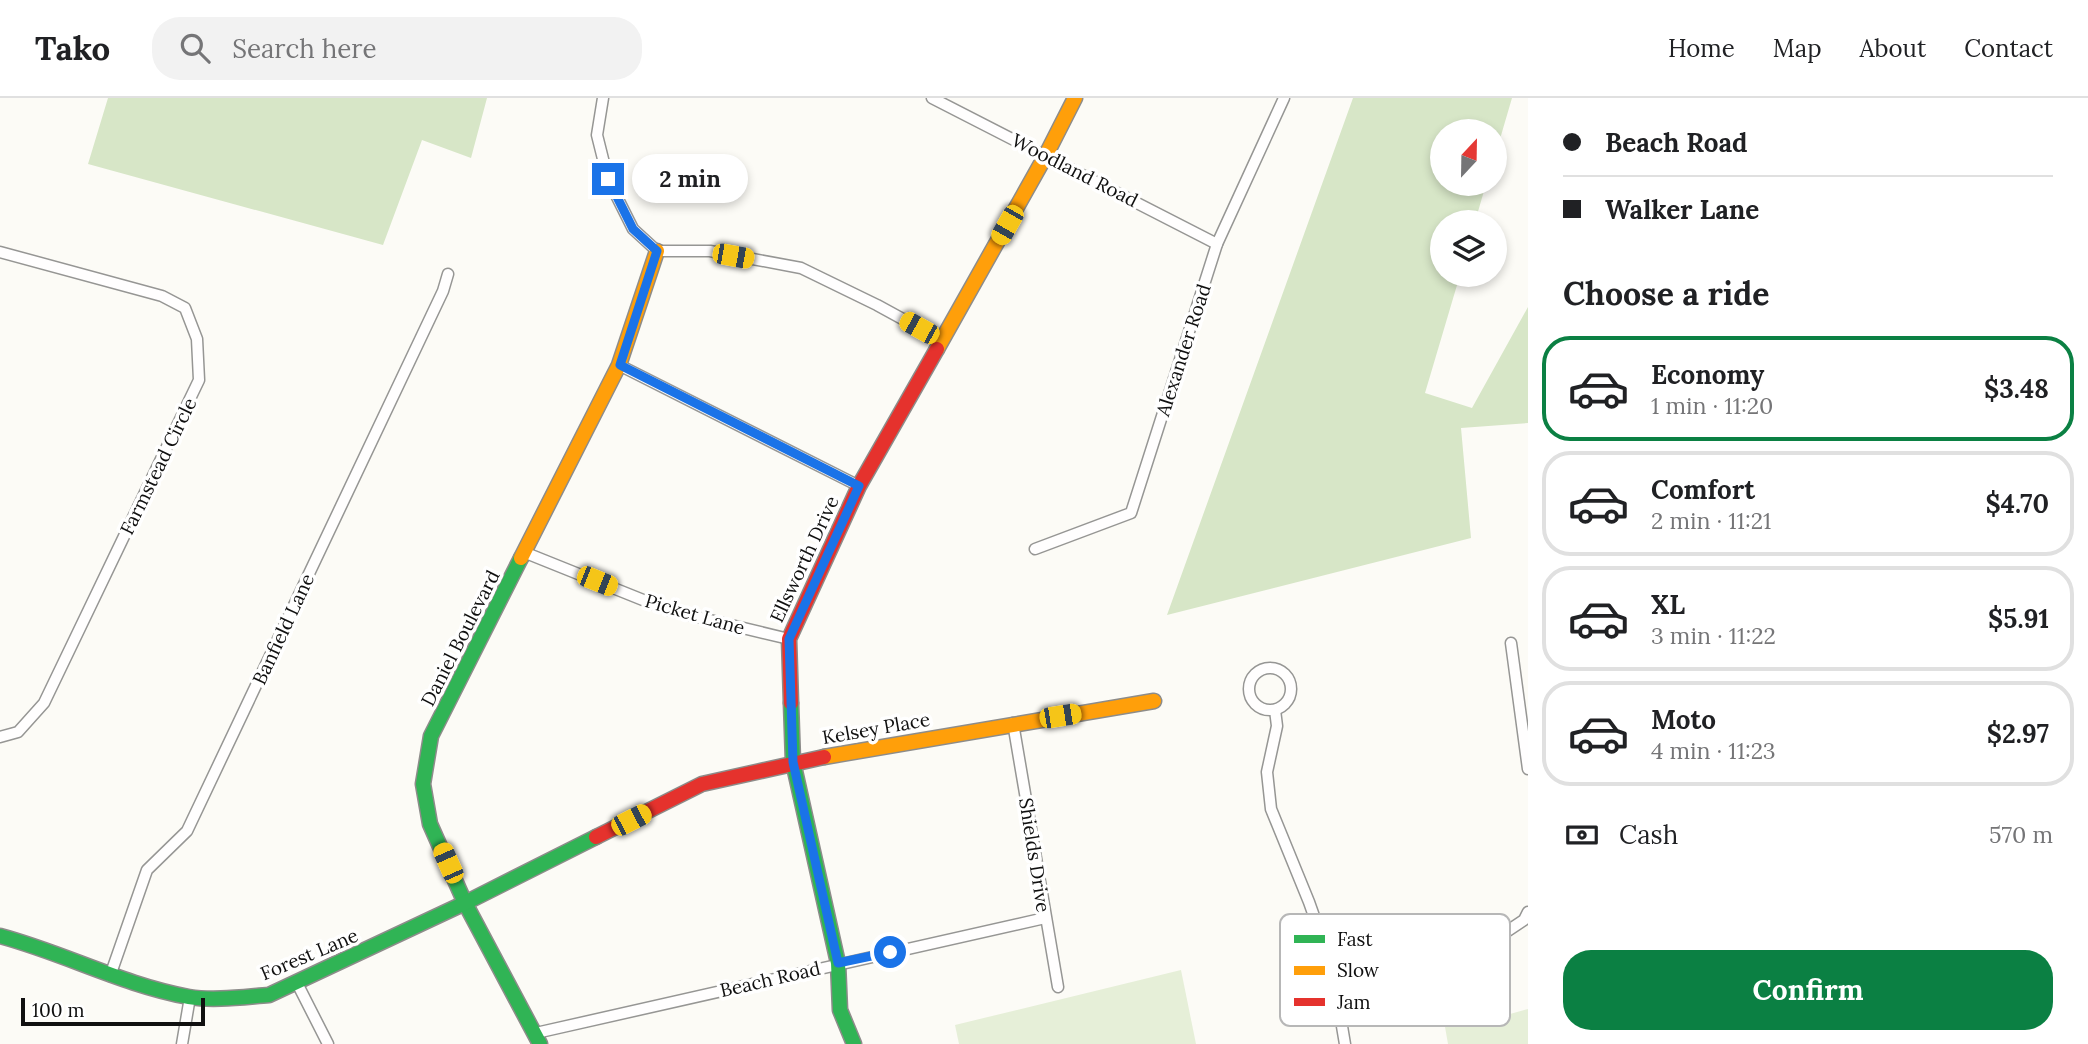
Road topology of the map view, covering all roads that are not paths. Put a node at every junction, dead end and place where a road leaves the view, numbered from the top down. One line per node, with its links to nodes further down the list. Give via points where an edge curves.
1 (603, 98): 7 (street, via 597,135 608,179 633,229)
2 (932, 98): 5 (street, Woodland Road)
3 (1074, 98): 5 (street, Ellsworth Drive)
4 (1284, 98): 6 (street, Alexander Road)
5 (1046, 155): 6 (street, Woodland Road); 10 (street, Ellsworth Drive)
6 (1217, 244): 13 (street, Alexander Road, via 1130,513)
7 (657, 251): 10 (street, via 710,251 801,268); 11 (street, Daniel Boulevard)
8 (0, 252): 20 (street, Farmstead Circle, via 162,296 185,308 197,339 199,380 44,704 18,733)
9 (448, 274): 30 (street, Banfield Lane, via 187,831 147,870)
10 (941, 340): 12 (street, Ellsworth Drive)
11 (620, 365): 12 (street); 14 (street, Daniel Boulevard)
12 (859, 486): 15 (street, Ellsworth Drive)
13 (1035, 549)
14 (526, 552): 15 (street, Picket Lane, via 668,610); 23 (street, Daniel Boulevard, via 432,736 423,784 430,824)
15 (789, 639): 21 (street, Ellsworth Drive)
16 (1511, 643): 22 (street)
17 (1154, 701): 19 (street, Kelsey Place)
18 (1275, 710): 18 (street, via 1285,706 1292,686 1285,674 1265,668 1250,682 1250,696 1258,707); 25 (street, via 1277,726 1267,772 1271,809)
19 (1013, 723): 21 (street, Kelsey Place); 26 (street, Shields Drive)
20 (0, 737)
21 (793, 762): 23 (street, Kelsey Place, via 702,784); 29 (street, Ellsworth Drive)
22 (1528, 769)
23 (465, 903): 31 (street, Forest Lane); 35 (street, Daniel Boulevard)
24 (1528, 912): 27 (street)
25 (1313, 914)
26 (1045, 918): 29 (street, Beach Road); 32 (street, Shields Drive)
27 (1510, 929)
28 (0, 936): 30 (street, Forest Lane)
29 (838, 963): 35 (street, Beach Road); 38 (street, Ellsworth Drive, via 841,1010)
30 (110, 976): 33 (street, Forest Lane)
31 (298, 983): 33 (street, Forest Lane, via 270,995); 37 (street)
32 (1058, 987)
33 (190, 997): 36 (street)
34 (1342, 1026): 39 (street)
35 (538, 1039)
36 (183, 1044)
37 (328, 1044)
38 (854, 1044)
39 (1345, 1044)

